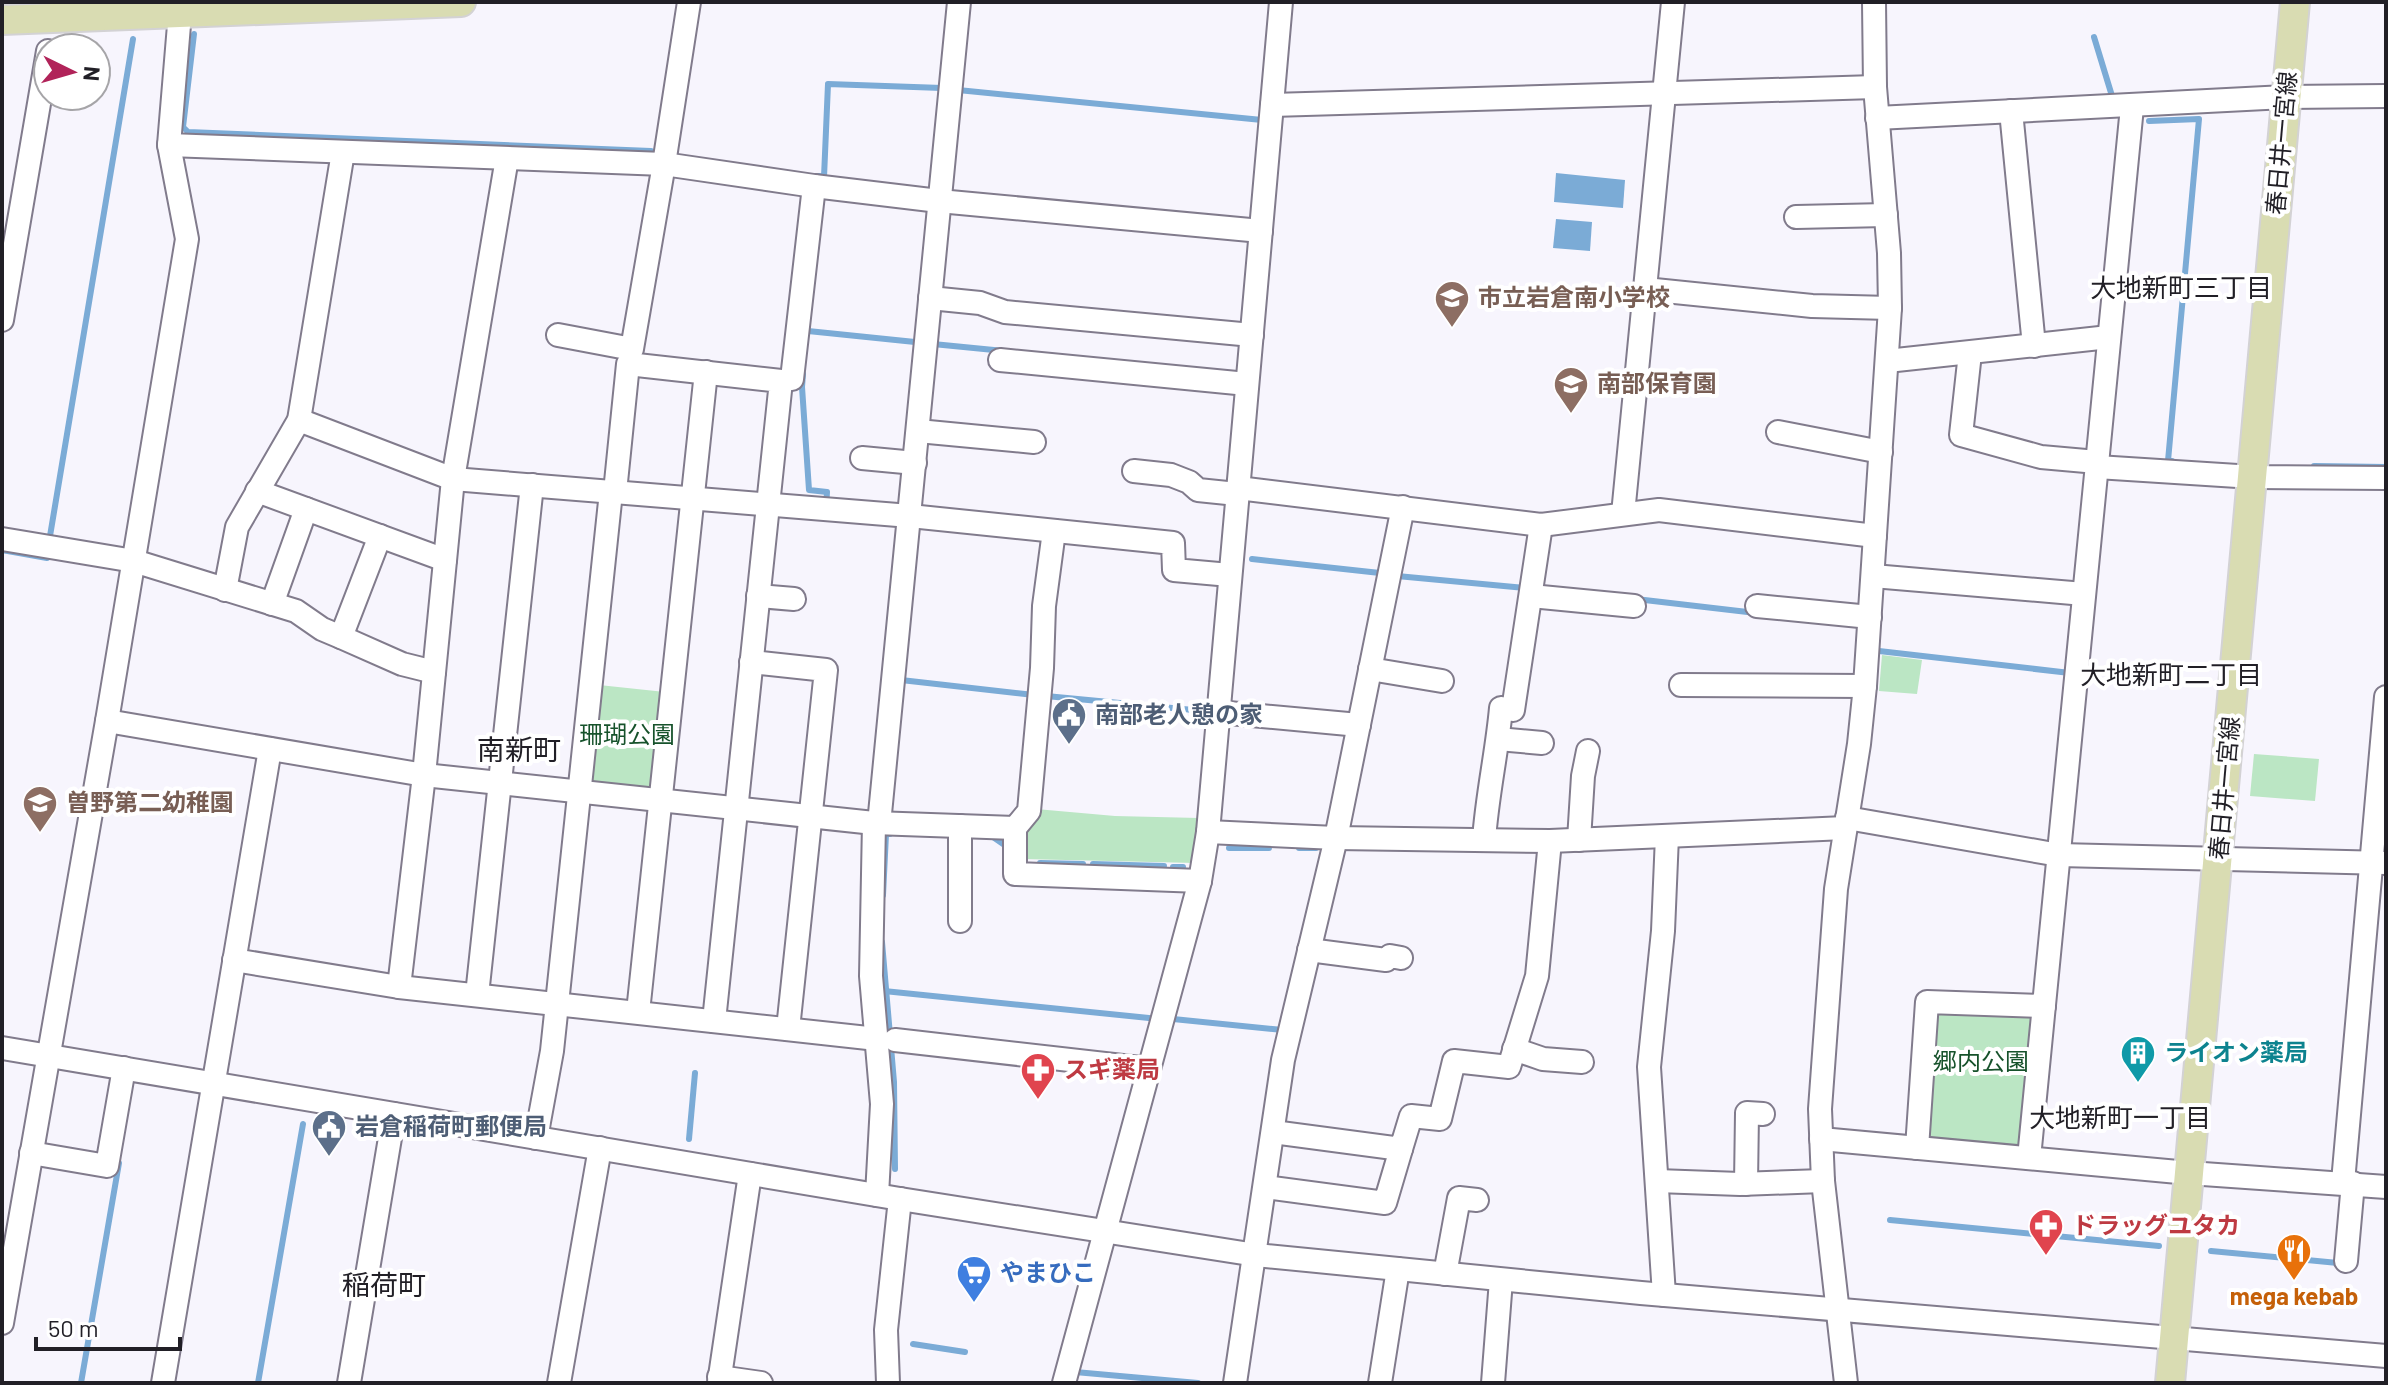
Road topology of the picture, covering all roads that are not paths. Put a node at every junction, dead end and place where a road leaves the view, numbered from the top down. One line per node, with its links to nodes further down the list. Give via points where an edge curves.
1 (461, 2): 8 (main road)
2 (689, 2): 24 (street)
3 (959, 2): 26 (street)
4 (1281, 2): 16 (street)
5 (1673, 2): 13 (street)
6 (1874, 2): 12 (street)
7 (2295, 2): 15 (main road, 春日井一宮線)
8 (180, 13): 9 (main road); 21 (street)
9 (54, 18): 10 (main road); 11 (street)
10 (2, 20)
11 (51, 32)
12 (1875, 87): 13 (street); 20 (street)
13 (1664, 93): 16 (street); 30 (street)
14 (2386, 96): 15 (street)
15 (2285, 97): 17 (street); 53 (main road, 春日井一宮線)
16 (1272, 105): 29 (street)
17 (2132, 107): 18 (street); 36 (street)
18 (2011, 111): 20 (street); 37 (street)
19 (37, 112): 33 (street)
20 (1877, 118): 27 (street)
21 (169, 145): 22 (street); 72 (street, via 187,239)
22 (343, 152): 23 (street); 44 (street)
23 (507, 158): 24 (street); 55 (street)
24 (664, 164): 25 (street); 34 (street, via 632,349)
25 (814, 186): 26 (street); 42 (street)
26 (939, 201): 29 (street); 31 (street)
27 (1886, 215): 28 (street); 32 (street)
28 (1796, 217)
29 (1261, 231): 35 (street)
30 (1645, 289): 32 (street, via 1812,306); 64 (street)
31 (930, 298): 35 (street, via 980,303 1005,312); 45 (street)
32 (1890, 308): 40 (street)
33 (2, 320)
34 (558, 335)
35 (1252, 335): 43 (street)
36 (2109, 337): 37 (street); 51 (street)
37 (2034, 346): 38 (street)
38 (1970, 353): 40 (street); 51 (street, via 1961,435 2041,457)
39 (1000, 360): 43 (street)
40 (1887, 361): 48 (street)
41 (706, 372): 59 (street, via 628,364); 60 (street); 61 (street, via 781,381)
42 (792, 379)
43 (1247, 384): 58 (street)
44 (299, 420): 55 (street); 57 (street)
45 (918, 431): 47 (street); 50 (street)
46 (1778, 432): 48 (street)
47 (1034, 442)
48 (1881, 452): 69 (street)
49 (862, 458): 50 (street)
50 (915, 463): 65 (street)
51 (2097, 464): 53 (street); 76 (street)
52 (1134, 471): 58 (street, via 1171,475 1198,490)
53 (2253, 477): 54 (street); 116 (main road, 春日井一宮線)
54 (2386, 478)
55 (453, 479): 56 (street); 71 (street)
56 (532, 485): 59 (street); 100 (street)
57 (257, 491): 63 (street); 75 (street, via 237,527)
58 (1238, 491): 62 (street); 73 (street)
59 (613, 492): 60 (street); 101 (street)
60 (693, 499): 61 (street); 102 (street)
61 (768, 505): 65 (street); 77 (street)
62 (1403, 507): 66 (street); 86 (street)
63 (306, 509): 68 (street); 80 (street)
64 (1623, 514): 66 (street); 69 (street, via 1659,510)
65 (910, 516): 67 (street); 105 (street)
66 (1541, 525): 78 (street)
67 (1054, 531): 73 (street, via 1173,543 1174,570); 108 (street, via 1029,811)
68 (380, 536): 71 (street); 84 (street)
69 (1875, 536): 74 (street)
70 (2, 539): 72 (street)
71 (445, 560): 87 (street)
72 (134, 561): 75 (street); 93 (street)
73 (1230, 575): 92 (street)
74 (1873, 576): 76 (street); 83 (street)
75 (225, 590): 80 (street)
76 (2084, 594): 115 (street)
77 (758, 596): 79 (street); 85 (street)
78 (1531, 596): 81 (street); 95 (street, via 1513,710 1501,708)
79 (794, 599)
80 (272, 604): 84 (street, via 296,611)
81 (1634, 606)
82 (1757, 606): 83 (street)
83 (1870, 617): 90 (street)
84 (341, 637): 87 (street)
85 (751, 662): 103 (street); 104 (street, via 826,670)
86 (1370, 669): 88 (street); 94 (street)
87 (434, 672): 99 (street)
88 (1442, 681)
89 (1681, 685): 90 (street)
90 (1865, 686): 106 (street)
91 (2386, 697): 117 (street)
92 (1218, 712): 94 (street); 109 (street)
93 (107, 721): 97 (street); 133 (street)
94 (1359, 725): 111 (street)
95 (1498, 739): 96 (street); 112 (street)
96 (1542, 743)
97 (270, 749): 99 (street); 122 (street)
98 (1588, 751): 113 (street)
99 (424, 775): 100 (street); 123 (street)
100 (500, 783): 101 (street); 124 (street)
101 (580, 792): 102 (street); 125 (street)
102 (660, 800): 103 (street); 127 (street)
103 (736, 808): 104 (street); 128 (street)
104 (811, 816): 105 (street); 129 (street)
105 (877, 823): 107 (street); 130 (street, via 871,976)
106 (1846, 823): 110 (street); 115 (street); 142 (street, via 1836,889)
107 (960, 826): 108 (street); 119 (street)
108 (1015, 828): 118 (street, via 1015,874)
109 (1208, 832): 111 (street); 118 (street)
110 (1667, 836): 113 (street); 150 (street, via 1649,1067)
111 (1336, 838): 112 (street); 120 (street)
112 (1484, 840): 114 (street)
113 (1579, 840): 114 (street)
114 (1550, 841): 132 (street, via 1537,976)
115 (2059, 855): 116 (street); 126 (street)
116 (2218, 860): 117 (street); 148 (main road, 春日井一宮線)
117 (2379, 863): 152 (street)
118 (1200, 881): 136 (street)
119 (960, 921)
120 (1309, 950): 121 (street); 140 (street, via 1283,1060)
121 (1401, 958)
122 (234, 960): 123 (street); 137 (street)
123 (399, 987): 124 (street)
124 (477, 995): 125 (street)
125 (557, 1004): 127 (street); 141 (street)
126 (2044, 1006): 144 (street, via 1927,1002); 147 (street)
127 (638, 1012): 128 (street)
128 (714, 1021): 129 (street)
129 (788, 1029): 130 (street)
130 (886, 1039): 136 (street); 156 (street)
131 (2, 1048): 133 (street)
132 (1514, 1049): 134 (street, via 1543,1059); 145 (street, via 1509,1067 1454,1061 1440,1119 1411,1116)
133 (48, 1056): 135 (street); 146 (street)
134 (1582, 1062)
135 (124, 1068): 137 (street); 146 (street, via 107,1166)
136 (1149, 1069): 159 (street)
137 (212, 1083): 138 (street); 172 (street)
138 (394, 1114): 141 (street); 173 (street)
139 (1763, 1114): 153 (street, via 1747,1113)
140 (1273, 1132): 145 (street); 154 (street)
141 (536, 1138): 143 (street)
142 (1821, 1139): 144 (street); 151 (street)
143 (600, 1148): 149 (street); 174 (street)
144 (1917, 1148): 147 (street)
145 (1401, 1149): 154 (street, via 1385,1203)
146 (31, 1153): 167 (street)
147 (2029, 1158): 148 (street)
148 (2189, 1173): 152 (street); 168 (main road, 春日井一宮線)
149 (750, 1174): 156 (street); 170 (street)
150 (1657, 1181): 153 (street); 165 (street)
151 (1823, 1181): 153 (street); 166 (street)
152 (2348, 1183): 155 (street); 161 (street)
153 (1746, 1184)
154 (1266, 1187): 160 (street)
155 (2386, 1187)
156 (877, 1195): 157 (street)
157 (900, 1199): 159 (street); 176 (street, via 886,1330)
158 (1477, 1200): 163 (street, via 1459,1198)
159 (1104, 1231): 160 (street); 177 (street)
160 (1256, 1255): 162 (street); 171 (street)
161 (2346, 1261)
162 (1398, 1269): 163 (street); 178 (street)
163 (1445, 1274): 164 (street)
164 (1501, 1280): 165 (street); 179 (street)
165 (1664, 1295): 166 (street)
166 (1837, 1309): 168 (street); 180 (street)
167 (2, 1323)
168 (2174, 1337): 169 (street); 181 (main road, 春日井一宮線)
169 (2386, 1356)
170 (719, 1380): 175 (street)
171 (1242, 1382)
172 (163, 1383)
173 (349, 1383)
174 (559, 1383)
175 (761, 1383)
176 (888, 1383)
177 (1064, 1383)
178 (1380, 1383)
179 (1493, 1383)
180 (1846, 1383)
181 (2170, 1383)

